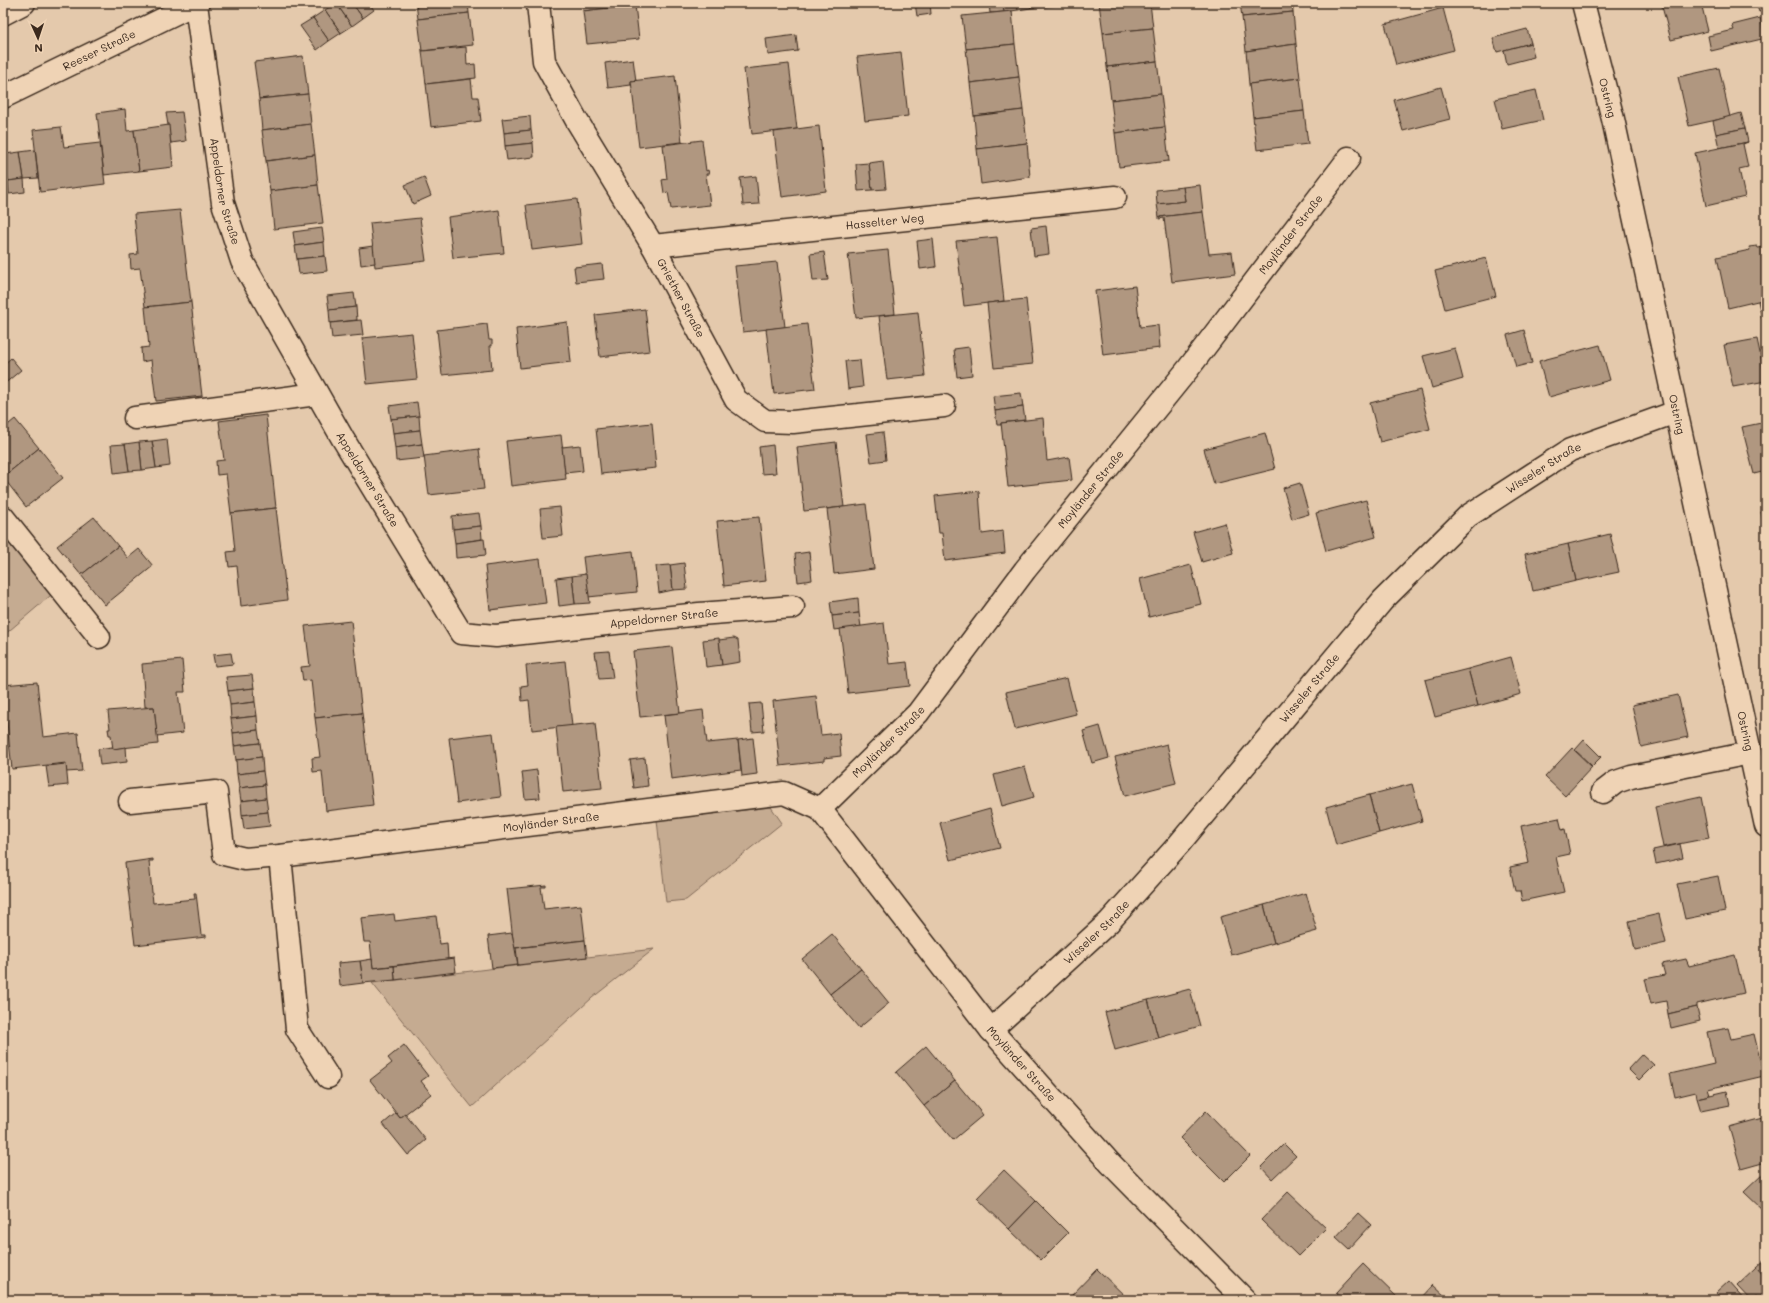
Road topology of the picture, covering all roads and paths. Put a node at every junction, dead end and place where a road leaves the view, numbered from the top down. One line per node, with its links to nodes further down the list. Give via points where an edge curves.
1 (24, 3): 5 (street)
2 (197, 3): 6 (street, Reeser Straße); 10 (street, Appeldorner Straße, via 223,203 242,261)
3 (538, 3): 9 (street, Griether Straße, via 544,61 577,122)
4 (1583, 3): 12 (street, Ostring, via 1613,119)
5 (3, 14)
6 (3, 97)
7 (1349, 158): 20 (street, Moyländer Straße, via 1188,369 1025,570 918,713)
8 (1115, 197): 9 (street, Hasselter Weg)
9 (653, 246): 11 (street, Griether Straße, via 736,400 765,421 793,422)
10 (317, 394): 13 (street); 15 (street, Appeldorner Straße, via 461,633 496,636 699,614)
11 (944, 406)
12 (1676, 412): 17 (street, Ostring); 23 (street, Wisseler Straße, via 1570,450 1468,516 1383,600 1179,844 1109,922)
13 (135, 418)
14 (3, 517): 16 (street)
15 (793, 607)
16 (99, 636)
17 (1750, 753): 18 (street, via 1631,777 1616,782); 21 (street, Ostring)
18 (1603, 792)
19 (130, 801): 22 (street, Moyländer Straße, via 216,792 224,854 245,859)
20 (820, 809): 22 (street, Moyländer Straße, via 784,793); 23 (street, Moyländer Straße)
21 (1766, 826)
22 (280, 856): 24 (street, via 297,1029)
23 (991, 1030): 25 (street, Moyländer Straße, via 1110,1163)
24 (328, 1077)
25 (1245, 1300)

